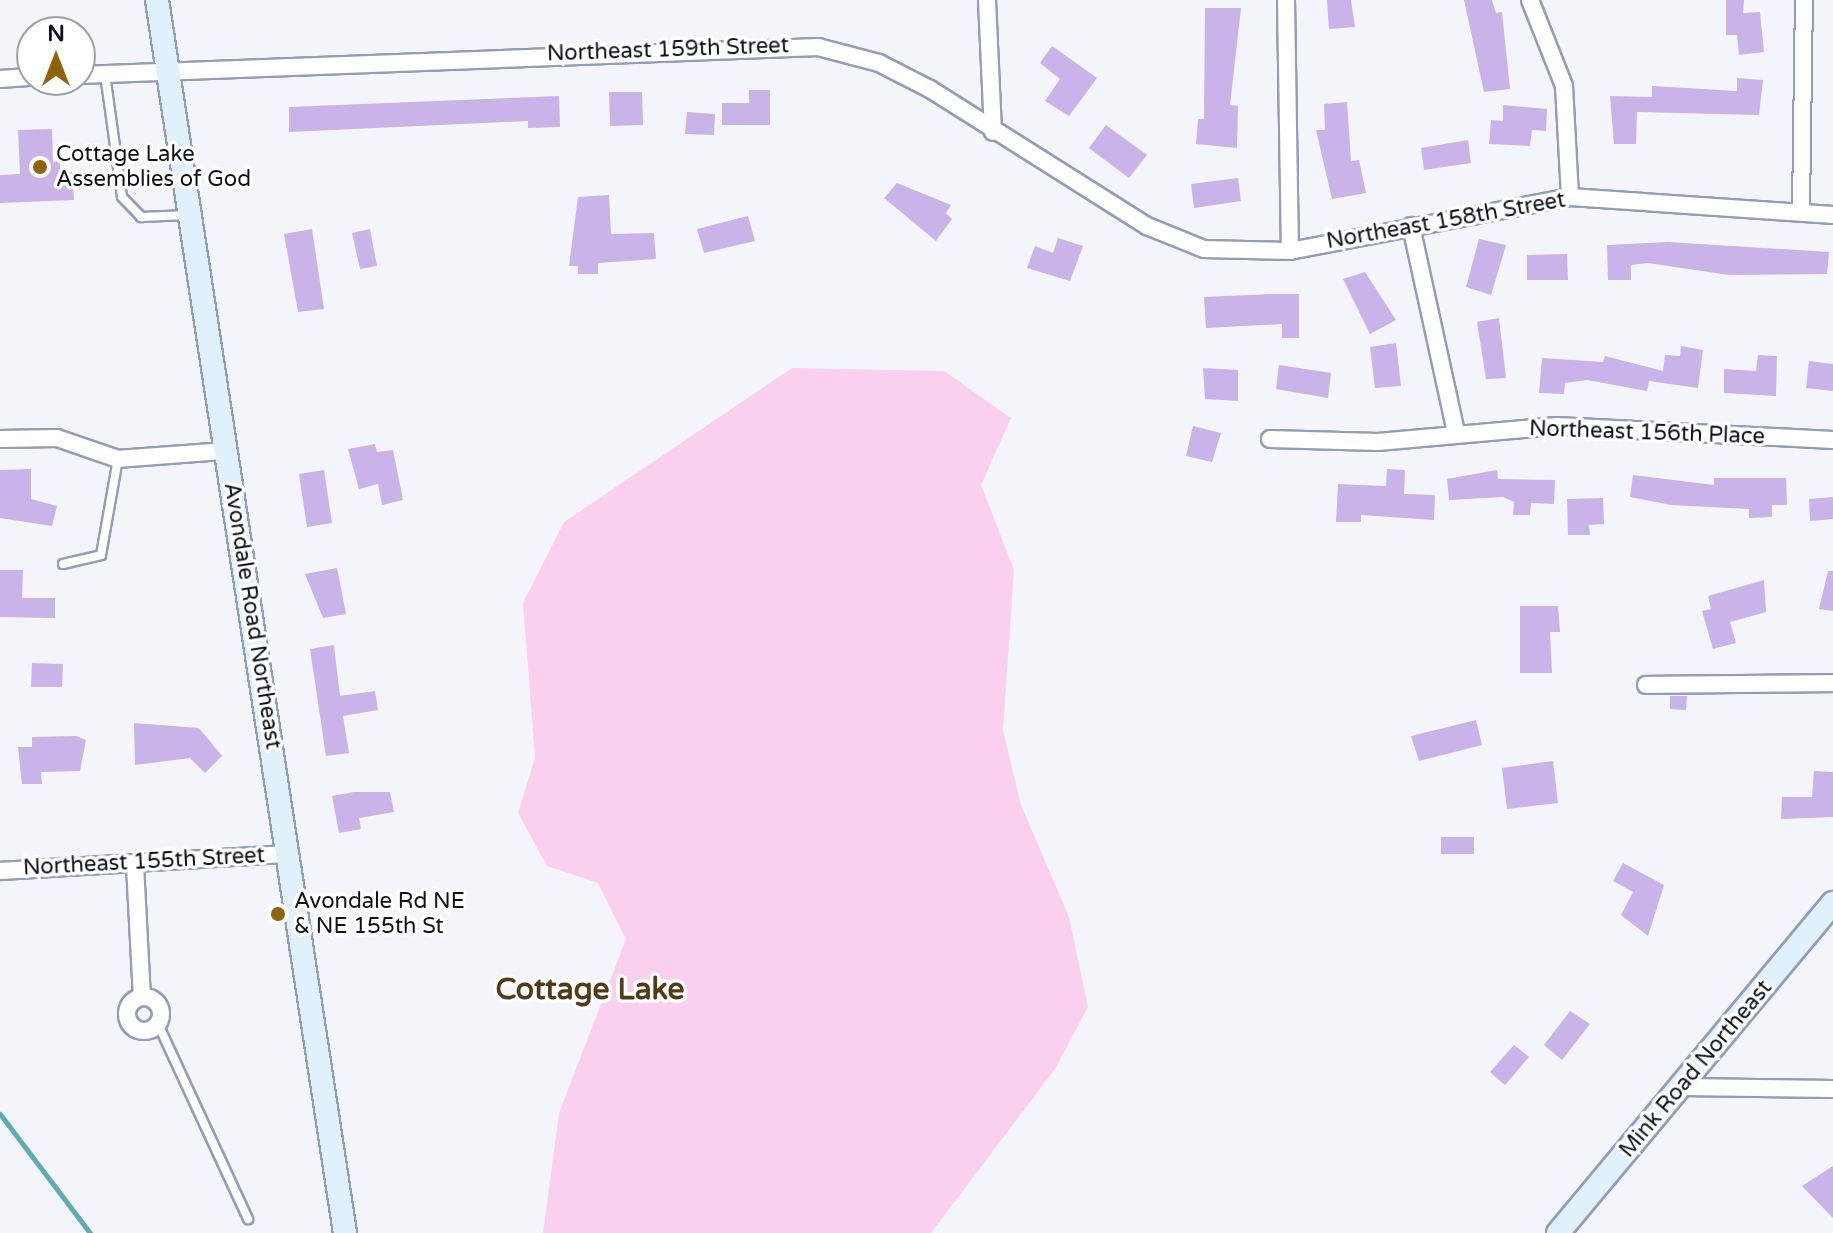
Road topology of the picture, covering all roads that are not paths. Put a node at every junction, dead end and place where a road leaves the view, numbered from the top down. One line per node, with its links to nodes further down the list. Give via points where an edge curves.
1 (157, 0): 6 (main road, Avondale Road Northeast)
2 (987, 0): 9 (street)
3 (1286, 0): 16 (street)
4 (1530, 0): 10 (street, via 1564,86)
5 (1804, 0): 11 (street)
6 (169, 71): 8 (street, Northeast 159th Street); 9 (street, Northeast 159th Street, via 818,47 879,63); 12 (main road, Avondale Road Northeast)
7 (96, 74): 8 (street, Northeast 159th Street)
8 (105, 74): 12 (lane, via 122,197 141,217)
9 (993, 132): 15 (street, Northeast 159th Street, via 1147,226)
10 (1570, 197): 11 (street, Northeast 158th Street); 14 (street, Northeast 158th Street)
11 (1801, 210): 13 (street, Northeast 158th Street)
12 (190, 215): 21 (main road, Avondale Road Northeast)
13 (1833, 215)
14 (1411, 226): 16 (street, Northeast 158th Street); 17 (street)
15 (1204, 249): 16 (street, Northeast 158th Street)
16 (1290, 251)
17 (1456, 432): 19 (street, Northeast 156th Place, via 1378,442); 20 (street, Northeast 156th Place, via 1557,426)
18 (0, 439): 22 (street, via 57,438)
19 (1270, 439)
20 (1833, 440)
21 (225, 451): 22 (street); 26 (main road, Avondale Road Northeast)
22 (118, 459): 23 (lane, via 101,555)
23 (63, 564)
24 (1833, 683): 25 (street)
25 (1646, 685)
26 (289, 854): 27 (street, Northeast 155th Street); 35 (main road, Avondale Road Northeast)
27 (135, 865): 28 (street, Northeast 155th Street); 30 (street)
28 (0, 871)
29 (1833, 903): 32 (main road, Mink Road Northeast)
30 (142, 997): 31 (street, via 160,1007); 31 (street, via 128,1006 130,1023 144,1031)
31 (158, 1024): 34 (lane)
32 (1682, 1087): 33 (street); 36 (main road, Mink Road Northeast)
33 (1833, 1089)
34 (248, 1219)
35 (345, 1233)
36 (1558, 1233)

